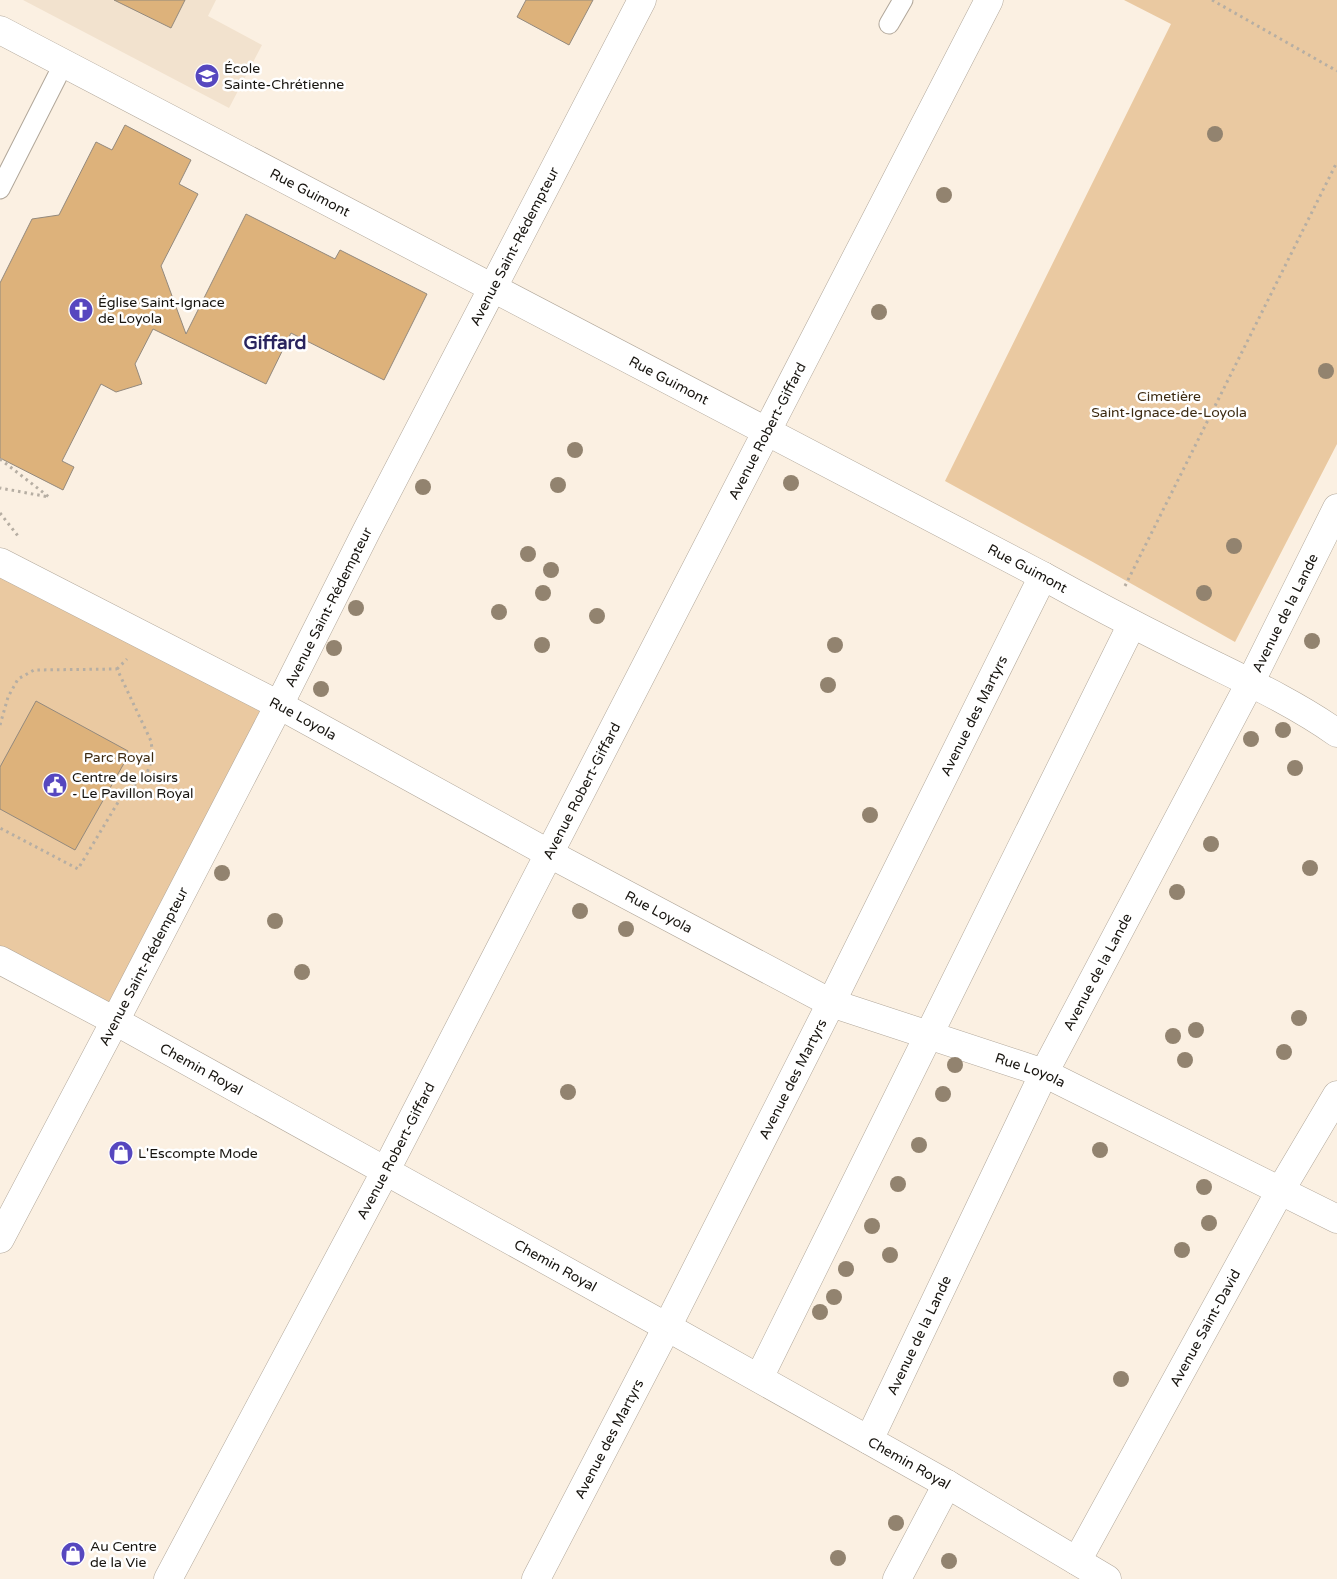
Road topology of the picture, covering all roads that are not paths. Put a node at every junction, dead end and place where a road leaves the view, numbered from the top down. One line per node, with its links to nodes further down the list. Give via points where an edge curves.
1 (642, 0): 8 (street, Avenue Saint-Rédempteur)
2 (903, 0): 4 (lane)
3 (989, 0): 9 (street, Avenue Robert-Giffard)
4 (889, 24)
5 (0, 30): 6 (street, Rue Guimont)
6 (64, 63): 7 (lane); 8 (street, Rue Guimont)
7 (0, 189)
8 (492, 288): 9 (street, Rue Guimont); 15 (street, Avenue Saint-Rédempteur)
9 (766, 431): 12 (street, Rue Guimont); 17 (street, Avenue Robert-Giffard)
10 (1337, 508): 14 (street, Avenue de la Lande)
11 (0, 562): 15 (street, Rue Loyola)
12 (1042, 576): 13 (street, Rue Guimont); 19 (street, Avenue des Martyrs)
13 (1122, 619): 14 (street, Rue Guimont); 21 (street)
14 (1250, 683): 16 (street, Rue Guimont); 22 (street, Avenue de la Lande)
15 (278, 705): 17 (street, Rue Loyola); 20 (street, Avenue Saint-Rédempteur)
16 (1337, 733)
17 (548, 853): 19 (street, Rue Loyola); 24 (street, Avenue Robert-Giffard)
18 (0, 960): 20 (street, Chemin Royal)
19 (832, 1003): 21 (street, Rue Loyola); 28 (street, Avenue des Martyrs)
20 (115, 1021): 24 (street, Chemin Royal); 27 (street, Avenue Saint-Rédempteur)
21 (929, 1035): 22 (street, Rue Loyola); 29 (street)
22 (1044, 1072): 25 (street, Rue Loyola); 30 (street, Avenue de la Lande)
23 (1337, 1095): 25 (street, Avenue Saint-David)
24 (385, 1172): 28 (street, Chemin Royal); 33 (street, Avenue Robert-Giffard)
25 (1280, 1191): 26 (street, Rue Loyola); 32 (street, Avenue Saint-David)
26 (1337, 1219)
27 (0, 1239)
28 (667, 1327): 29 (street, Chemin Royal); 34 (street, Avenue des Martyrs)
29 (759, 1378): 30 (street, Chemin Royal)
30 (869, 1440): 31 (street, Chemin Royal)
31 (947, 1484): 32 (street, Chemin Royal); 35 (street)
32 (1077, 1561): 36 (street, Chemin Royal)
33 (168, 1579)
34 (536, 1579)
35 (897, 1579)
36 (1107, 1579)

